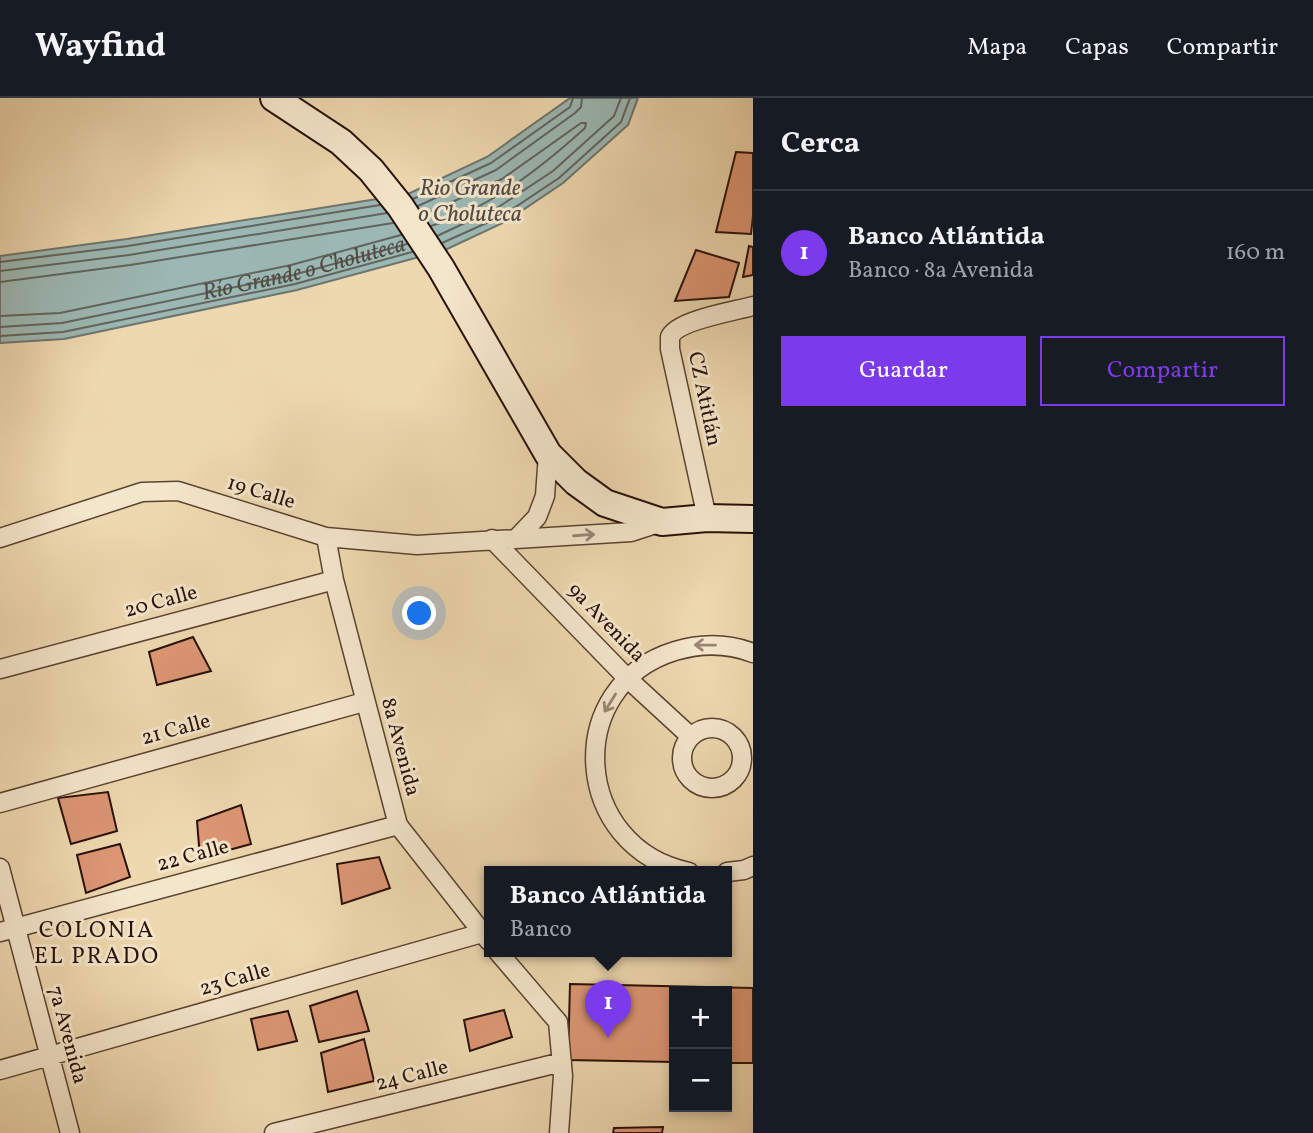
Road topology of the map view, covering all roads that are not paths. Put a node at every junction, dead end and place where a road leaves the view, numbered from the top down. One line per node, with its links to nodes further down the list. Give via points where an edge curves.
1 (274, 98): 3 (main road, via 341,142 400,205)
2 (753, 306): 4 (street, CZ Atitlán, via 688,323 670,338)
3 (543, 445): 6 (main road, via 576,482 606,502); 10 (street, via 545,496 537,517)
4 (707, 518): 5 (main road); 6 (main road)
5 (753, 519)
6 (662, 522): 10 (street, 19 Calle, one-way to 6, via 631,532)
7 (326, 537): 8 (street, 19 Calle, via 178,491 142,492); 9 (street, 19 Calle, via 417,545); 11 (street, 8a Avenida)
8 (0, 538)
9 (492, 539): 10 (street, 19 Calle); 14 (street, 9a Avenida)
10 (516, 539)
11 (334, 580): 13 (street, 20 Calle); 15 (street, 8a Avenida)
12 (753, 653): 14 (street, one-way to 14, via 733,646 695,645 658,656)
13 (0, 669)
14 (627, 678): 16 (street, 9a Avenida); 19 (street, one-way to 19, via 605,709 595,746 596,784 611,820 635,848)
15 (364, 702): 17 (street, 21 Calle); 18 (street, 8a Avenida)
16 (690, 736)
17 (0, 803)
18 (398, 825): 23 (street, 22 Calle); 24 (street, 8a Avenida)
19 (667, 866)
20 (753, 866): 22 (street)
21 (0, 868): 23 (street, 7a Avenida)
22 (732, 871)
23 (8, 930): 27 (street, 7a Avenida)
24 (484, 936)
25 (484, 937): 27 (street, 23 Calle)
26 (502, 957): 28 (street, via 558,1022)
27 (50, 1057): 29 (street, 23 Calle); 30 (street, 7a Avenida)
28 (562, 1062): 31 (street, 24 Calle); 32 (street)
29 (0, 1070)
30 (70, 1133)
31 (274, 1133)
32 (559, 1133)

